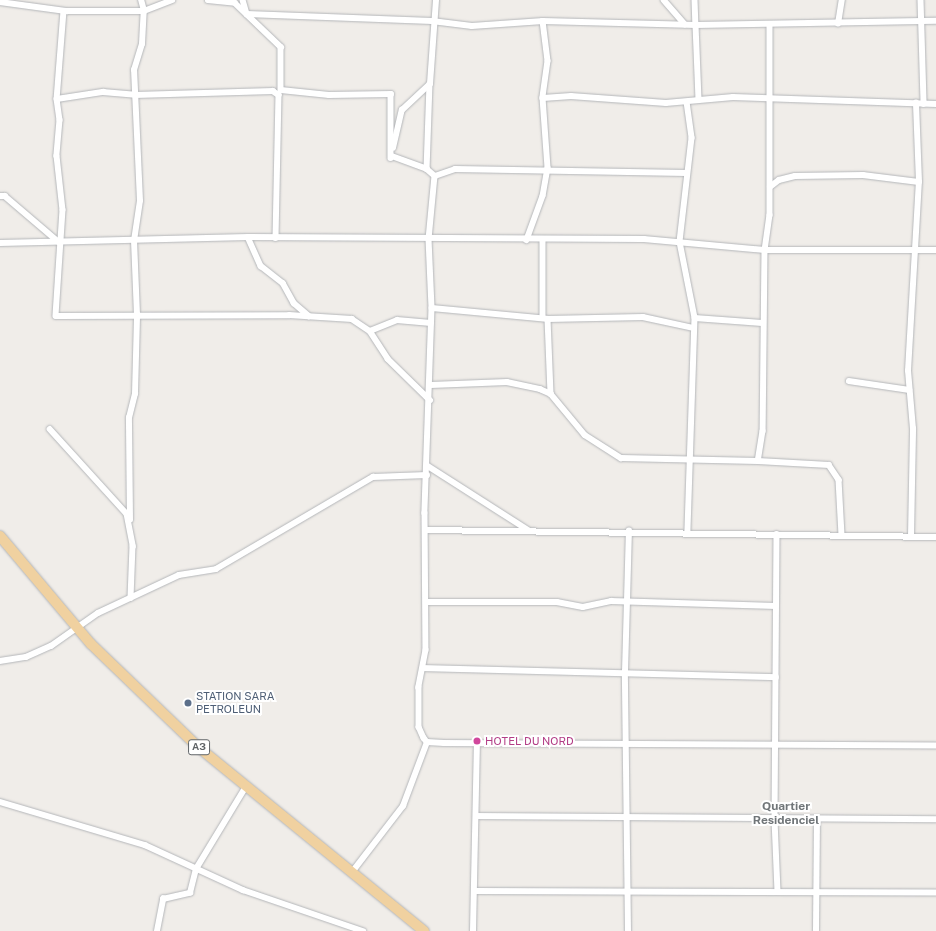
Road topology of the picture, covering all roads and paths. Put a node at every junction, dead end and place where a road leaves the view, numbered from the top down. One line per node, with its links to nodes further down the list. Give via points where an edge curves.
1 (141, 0): 12 (street)
2 (172, 0): 12 (street)
3 (208, 0): 13 (street, via 235,3)
4 (243, 0): 13 (street)
5 (436, 0): 14 (street)
6 (664, 0): 18 (street)
7 (695, 0): 20 (street)
8 (842, 0): 19 (street)
9 (921, 0): 17 (street)
10 (0, 2): 11 (street)
11 (64, 11): 12 (street); 25 (street)
12 (144, 11): 23 (street, via 142,44 134,70)
13 (247, 14): 14 (street); 32 (street, via 281,47 281,90 329,95 391,94)
14 (432, 21): 15 (street, via 472,26); 22 (street)
15 (543, 21): 18 (street); 24 (street, via 548,62)
16 (936, 21): 17 (street)
17 (922, 22): 19 (street); 30 (street)
18 (685, 24): 20 (street)
19 (838, 24): 21 (street)
20 (696, 25): 21 (street); 26 (street)
21 (770, 25): 27 (street)
22 (430, 84): 32 (street, via 402,110); 34 (street)
23 (135, 95): 25 (street, via 103,92); 41 (street, via 273,91 278,95); 44 (street, via 140,201)
24 (543, 98): 28 (street, via 571,96); 33 (street)
25 (57, 99): 48 (street, via 60,120 57,156 63,210)
26 (699, 99): 27 (street); 28 (street)
27 (769, 99): 29 (street); 38 (street)
28 (687, 102): 35 (street, via 692,138)
29 (916, 103): 30 (street); 37 (street)
30 (924, 104): 31 (street)
31 (936, 104)
32 (391, 158): 34 (street)
33 (548, 168): 35 (street); 36 (street, via 455,169); 43 (street, via 543,196)
34 (427, 169): 36 (street)
35 (686, 173): 46 (street)
36 (435, 176): 42 (street)
37 (919, 182): 38 (street, via 863,175 795,176 779,180); 50 (street)
38 (770, 187): 49 (street)
39 (0, 196): 48 (street, via 5,196)
40 (248, 237): 41 (street); 44 (street); 54 (street, via 261,266 283,283 294,303)
41 (276, 238): 42 (street)
42 (429, 239): 43 (street); 52 (street)
43 (527, 240): 45 (street)
44 (134, 241): 48 (street); 53 (street)
45 (543, 241): 46 (street); 55 (street)
46 (680, 242): 49 (street); 56 (street)
47 (0, 243): 48 (street)
48 (60, 243): 53 (street, via 56,316)
49 (765, 250): 50 (street); 58 (street, via 766,296)
50 (917, 250): 51 (street); 63 (street, via 910,314)
51 (936, 250)
52 (432, 308): 55 (street); 57 (street)
53 (137, 315): 54 (street); 71 (street, via 135,394 129,418)
54 (309, 316): 60 (street, via 352,319)
55 (545, 318): 59 (street, via 644,318); 64 (street)
56 (695, 318): 58 (street); 59 (street)
57 (432, 322): 60 (street, via 397,320); 62 (street)
58 (762, 323): 67 (street, via 762,431)
59 (694, 328): 68 (street)
60 (370, 331): 65 (street, via 388,359)
61 (849, 381): 63 (street)
62 (431, 385): 64 (street, via 515,383); 65 (street)
63 (909, 390): 79 (street, via 913,429)
64 (551, 394): 68 (street, via 585,435 621,458)
65 (430, 400): 69 (street)
66 (50, 429): 71 (street, via 124,509)
67 (758, 461): 68 (street); 77 (street, via 829,465 839,480)
68 (691, 462): 75 (street)
69 (428, 466): 70 (street); 73 (street, via 442,478 500,509)
70 (427, 475): 72 (street); 81 (street, via 373,477 216,569 179,575)
71 (130, 520): 81 (street, via 133,546)
72 (425, 530): 73 (street); 83 (street)
73 (528, 530): 74 (street)
74 (629, 531): 75 (street); 82 (street)
75 (688, 534): 76 (street)
76 (777, 534): 77 (street); 84 (street)
77 (842, 535): 79 (street)
78 (0, 536): 85 (highway, A3)
79 (911, 536): 80 (street)
80 (936, 537)
81 (131, 598): 85 (street)
82 (627, 601): 83 (street, via 583,607 557,602); 84 (street); 88 (street)
83 (426, 602): 87 (street)
84 (776, 606): 89 (street)
85 (76, 627): 86 (street, via 51,646 26,657); 95 (highway, A3, via 107,661)
86 (0, 661)
87 (424, 668): 88 (street); 90 (street, via 419,687 419,727)
88 (625, 672): 89 (street); 92 (street)
89 (776, 677): 93 (street)
90 (427, 742): 91 (street); 103 (street, via 403,806)
91 (477, 743): 92 (street); 97 (street)
92 (629, 744): 93 (street); 98 (street)
93 (775, 745): 94 (street); 100 (street)
94 (936, 746)
95 (245, 788): 102 (street); 103 (highway, A3)
96 (0, 804): 102 (street, via 120,837)
97 (477, 816): 98 (street); 104 (street)
98 (628, 818): 100 (street); 105 (street)
99 (936, 819): 101 (street)
100 (775, 820): 101 (street); 106 (street)
101 (817, 820): 107 (street)
102 (196, 869): 109 (street, via 190,893 163,899); 110 (street, via 243,890)
103 (353, 871): 111 (highway, A3)
104 (475, 891): 105 (street); 112 (street)
105 (626, 892): 106 (street); 113 (street)
106 (778, 892): 107 (street)
107 (817, 892): 108 (street); 114 (street)
108 (936, 893)
109 (157, 931)
110 (363, 931)
111 (424, 931)
112 (473, 931)
113 (628, 931)
114 (816, 931)

